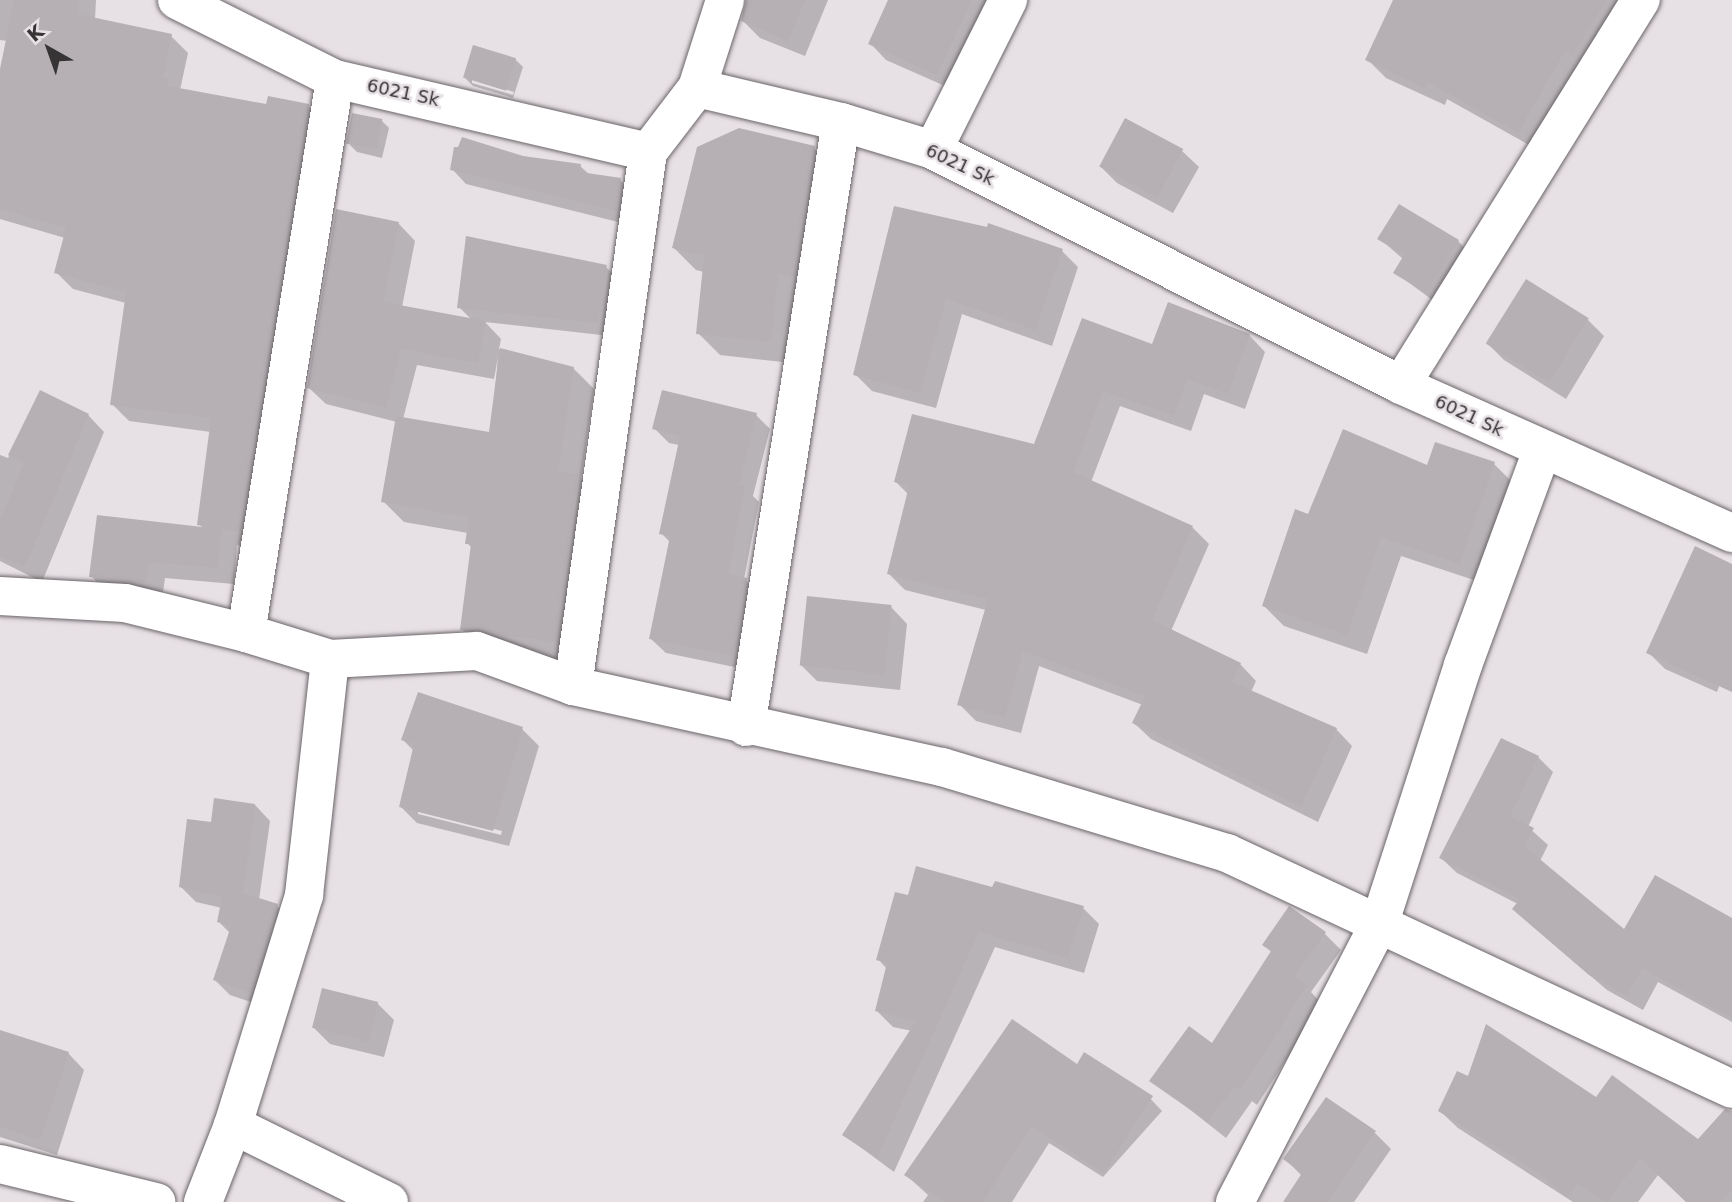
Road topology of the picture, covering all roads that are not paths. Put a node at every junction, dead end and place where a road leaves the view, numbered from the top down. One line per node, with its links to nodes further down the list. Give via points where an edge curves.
1 (177, 0): 5 (street, 6021 Sk)
2 (725, 0): 6 (street)
3 (1008, 0): 8 (street)
4 (1641, 0): 10 (street)
5 (335, 79): 9 (street, 6021 Sk); 14 (street)
6 (696, 88): 7 (street, 6021 Sk); 9 (street)
7 (841, 122): 8 (street, 6021 Sk); 17 (street)
8 (933, 150): 10 (street, 6021 Sk)
9 (648, 152): 16 (street)
10 (1401, 385): 11 (street, 6021 Sk)
11 (1542, 450): 12 (street, 6021 Sk); 18 (street, via 1463,665)
12 (1732, 533)
13 (0, 596): 14 (street, via 125,603)
14 (246, 633): 15 (street)
15 (330, 659): 16 (street, via 477,651); 20 (street, via 304,895)
16 (573, 685): 17 (street)
17 (746, 727): 18 (street, via 942,767 1227,853)
18 (1380, 922): 19 (street); 25 (street)
19 (1732, 1088)
20 (233, 1125): 23 (street); 24 (street)
21 (0, 1164): 22 (street)
22 (156, 1202)
23 (203, 1202)
24 (388, 1202)
25 (1236, 1202)

